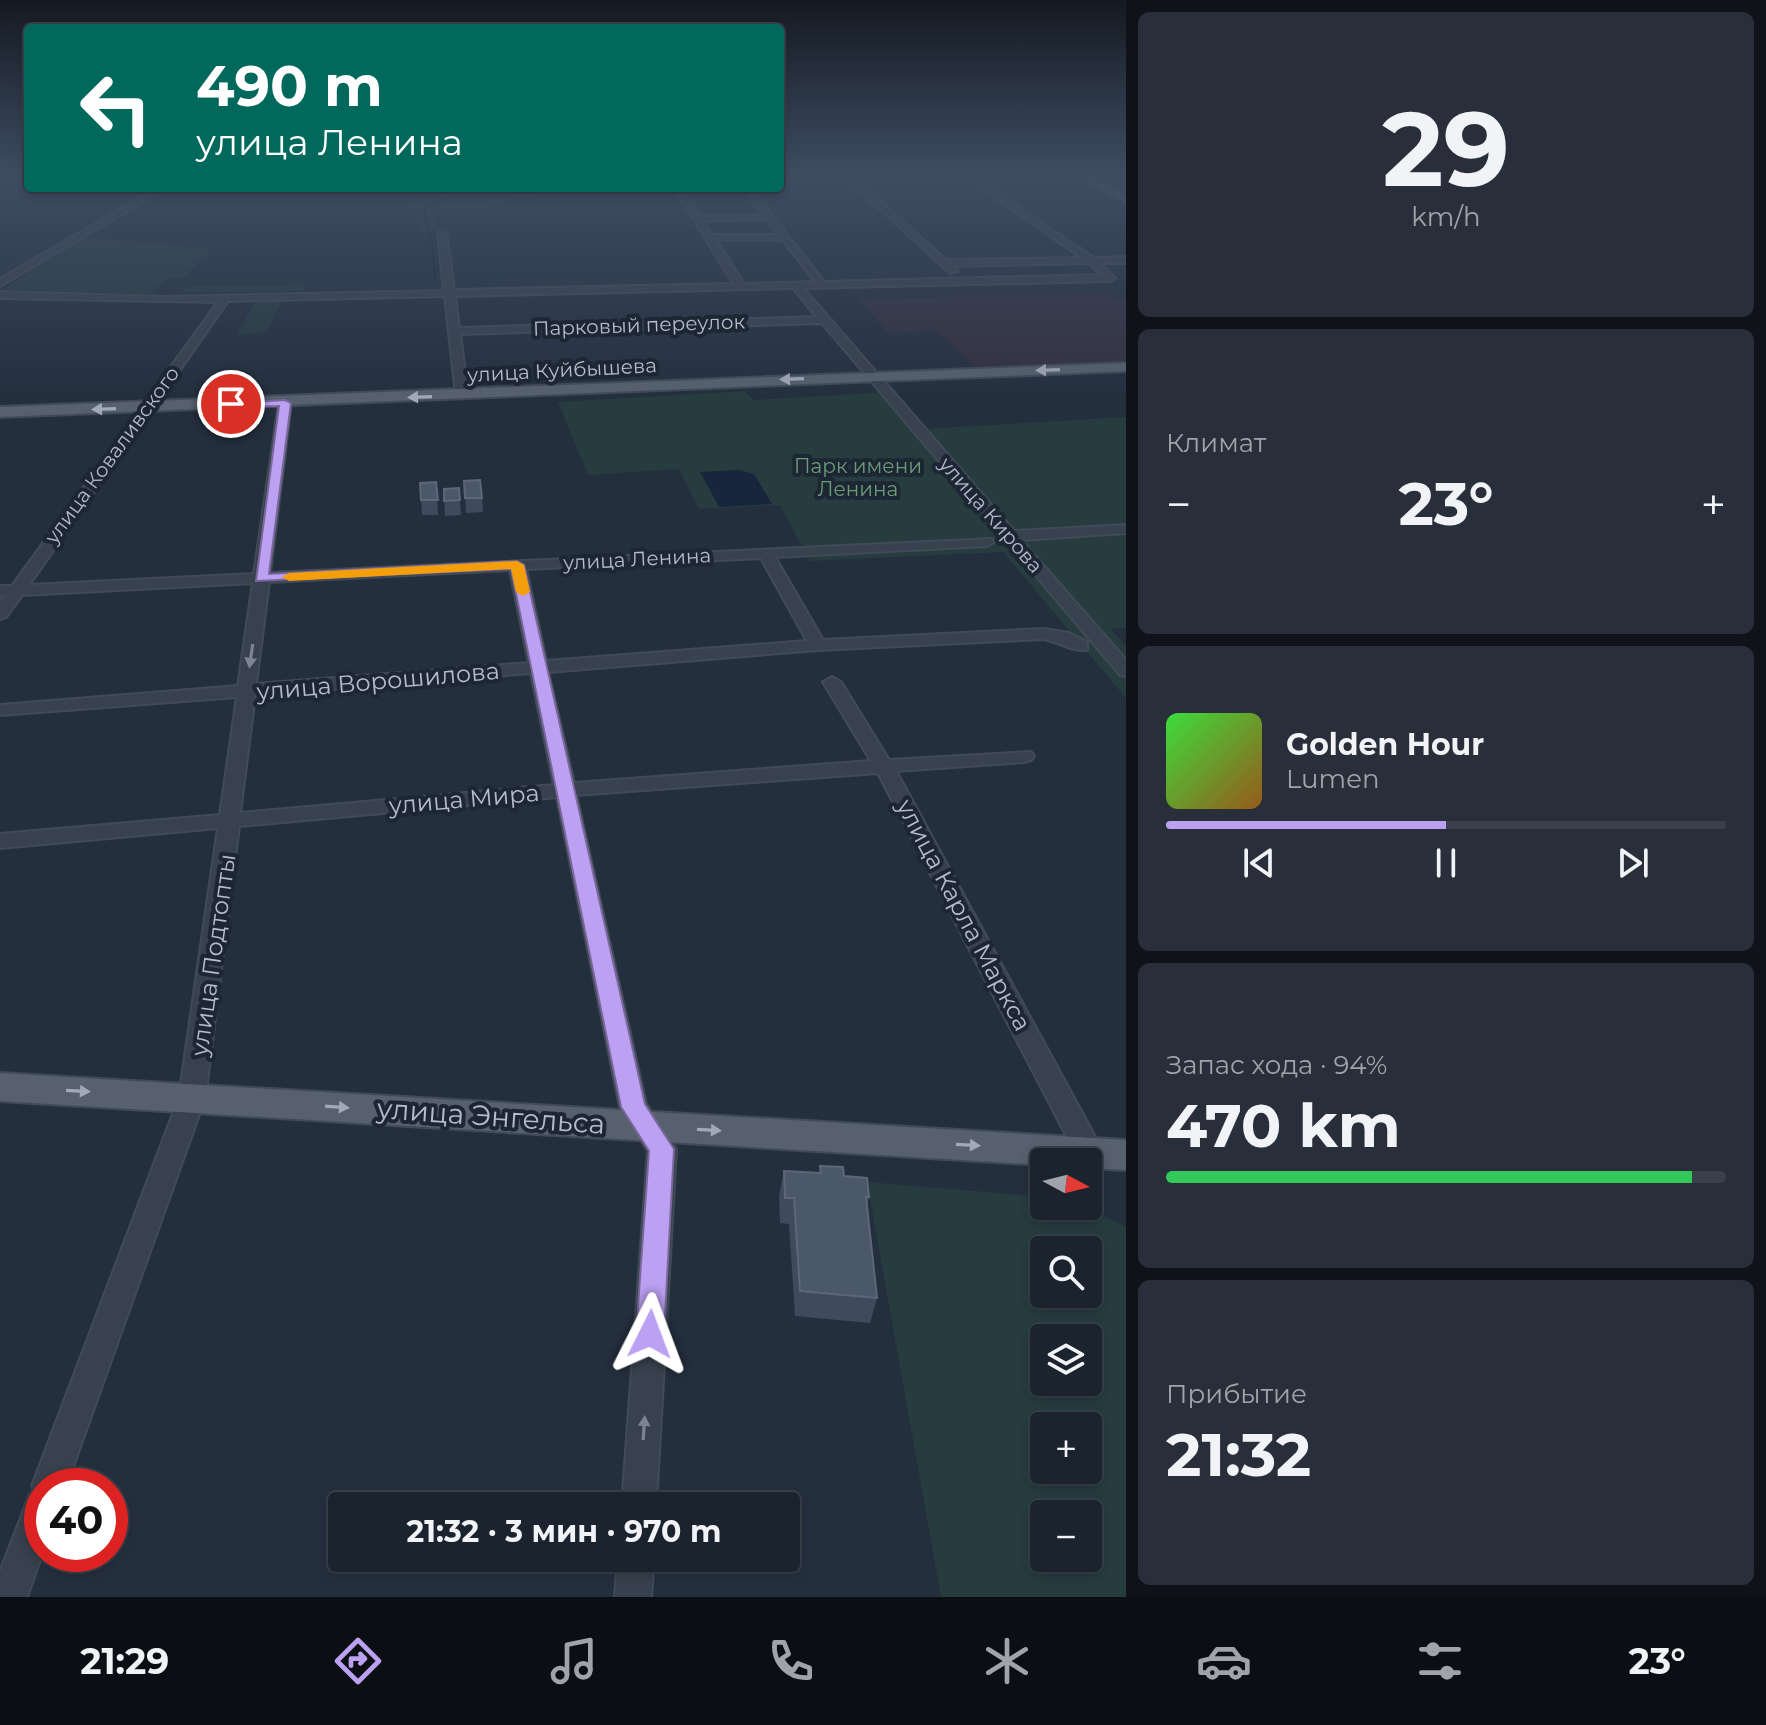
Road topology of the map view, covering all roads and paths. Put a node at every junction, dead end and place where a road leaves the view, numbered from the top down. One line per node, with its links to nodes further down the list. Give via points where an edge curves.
1 (59, 249): 11 (street)
2 (444, 249): 16 (street)
3 (716, 249): 14 (street)
4 (794, 249): 13 (street)
5 (928, 249): 9 (street)
6 (1074, 249): 7 (street)
7 (1091, 260): 8 (street); 9 (street); 10 (street, via 1110,278)
8 (1126, 260)
9 (944, 263): 10 (street)
10 (965, 282): 13 (street)
11 (0, 283)
12 (795, 285): 13 (street); 14 (street); 21 (street, улица Кирова)
13 (822, 285)
14 (741, 287): 15 (street)
15 (695, 288): 16 (street); 19 (street)
16 (451, 293): 18 (street); 23 (street)
17 (0, 295): 18 (street)
18 (226, 298): 28 (street, улица Коваливского)
19 (703, 299)
20 (711, 311): 22 (street)
21 (824, 320): 22 (street, Парковый переулок); 25 (street, улица Кирова)
22 (719, 323): 23 (street, Парковый переулок)
23 (455, 331): 26 (street)
24 (1126, 367): 25 (main road, улица Куйбышева, one-way to 25)
25 (870, 375): 26 (main road, улица Куйбышева, one-way to 26); 31 (street, улица Кирова)
26 (462, 395): 27 (main road, улица Куйбышева, one-way to 27)
27 (285, 403): 28 (main road, улица Куйбышева); 35 (street, улица Подтопты)
28 (147, 407): 29 (main road, улица Куйбышева, one-way to 29); 36 (street, улица Коваливского)
29 (0, 412)
30 (1126, 529): 31 (street)
31 (1009, 536): 41 (street, улица Кирова)
32 (987, 542): 33 (street, улица Ленина)
33 (766, 554): 34 (street, улица Ленина); 38 (street)
34 (517, 565): 35 (street, улица Ленина); 40 (street)
35 (261, 578): 36 (street, улица Ленина); 43 (street, улица Подтопты, one-way to 43)
36 (8, 591): 37 (street, улица Коваливского)
37 (0, 614)
38 (818, 645): 39 (street, улица Ворошилова, via 1043,634); 40 (street, улица Ворошилова)
39 (1081, 646)
40 (539, 667): 43 (street, улица Ворошилова); 47 (street)
41 (1126, 671)
42 (832, 682): 46 (street, улица Карла Маркса)
43 (246, 691): 44 (street, улица Ворошилова); 48 (street, улица Подтопты)
44 (0, 710)
45 (1024, 756): 46 (street, улица Мира)
46 (880, 765): 47 (street, улица Мира); 53 (street, улица Карла Маркса)
47 (564, 790): 48 (street, улица Мира); 52 (street, via 633,1107)
48 (232, 819): 49 (street, улица Мира); 51 (street, улица Подтопты)
49 (0, 841)
50 (0, 1087): 51 (main road, улица Энгельса, one-way to 51)
51 (192, 1098): 52 (main road, улица Энгельса, one-way to 52); 57 (street, улица Подтопты)
52 (646, 1126): 54 (main road, улица Энгельса, one-way to 54); 58 (street, one-way to 52, via 662,1149)
53 (1087, 1148)
54 (1030, 1149)
55 (1102, 1153): 56 (main road, улица Энгельса)
56 (1126, 1155)
57 (56, 1468)
58 (640, 1492)
59 (24, 1556): 61 (street)
60 (635, 1572): 62 (street)
61 (9, 1597)
62 (633, 1597)

